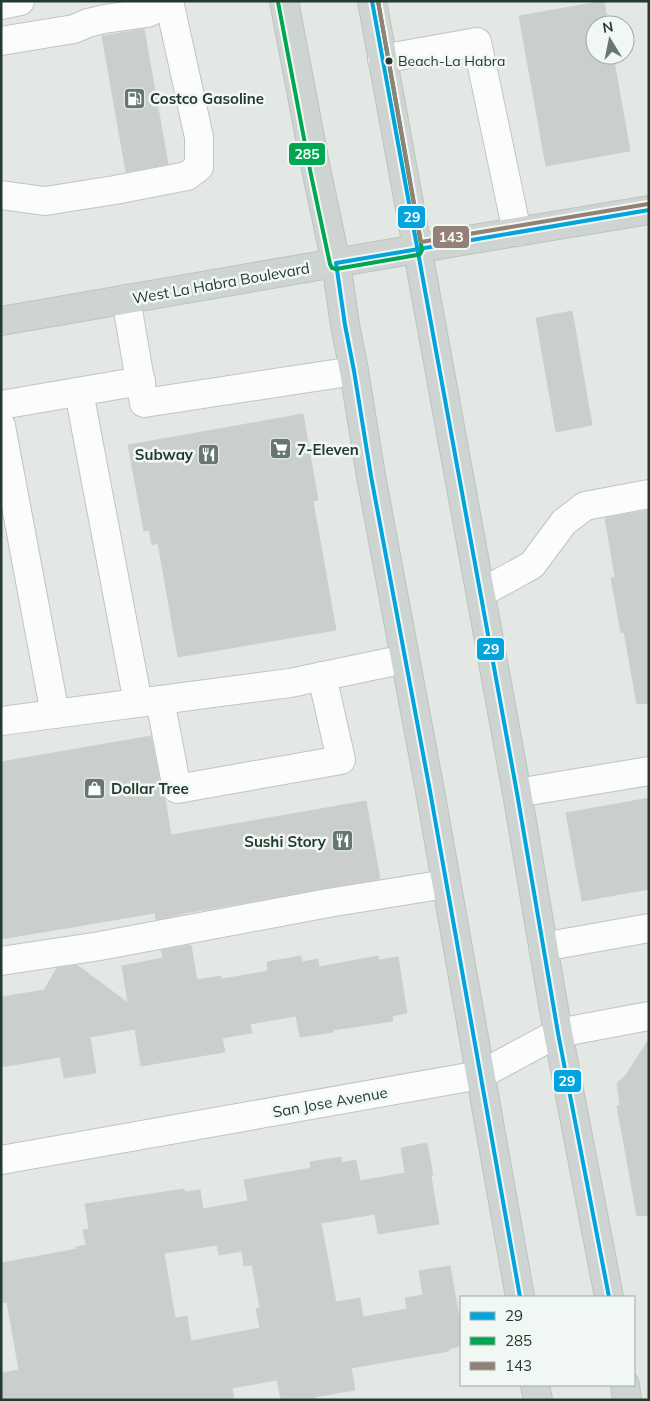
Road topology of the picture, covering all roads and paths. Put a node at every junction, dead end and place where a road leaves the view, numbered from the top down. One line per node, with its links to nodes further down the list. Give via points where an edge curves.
1 (20, 1): 5 (street)
2 (284, 1): 12 (main road)
3 (372, 1): 7 (main road)
4 (169, 2): 6 (street, via 147,13); 8 (street, via 199,137 199,167 186,176 45,201)
5 (1, 5)
6 (1, 41)
7 (382, 59): 10 (street, via 477,42); 11 (main road)
8 (1, 195)
9 (649, 210): 10 (main road, West La Habra Boulevard)
10 (517, 232): 11 (main road, West La Habra Boulevard)
11 (416, 249): 12 (main road, West La Habra Boulevard); 21 (main road)
12 (336, 263): 13 (main road, West La Habra Boulevard); 15 (main road)
13 (126, 299): 14 (main road, West La Habra Boulevard); 16 (street)
14 (1, 320)
15 (354, 371): 16 (street, via 144,403); 22 (main road)
16 (141, 381): 17 (street)
17 (79, 392): 18 (street); 24 (street)
18 (1, 405)
19 (1, 426): 25 (street)
20 (649, 494): 21 (street, via 585,506 564,522 532,565)
21 (481, 593): 28 (main road)
22 (405, 659): 23 (street); 29 (main road)
23 (322, 676): 24 (street); 24 (street, via 341,760 177,789)
24 (149, 702): 25 (street)
25 (56, 714): 26 (street)
26 (1, 721)
27 (649, 771): 28 (street)
28 (517, 793): 31 (main road)
29 (446, 884): 32 (street); 35 (main road)
30 (649, 928): 31 (street)
31 (543, 947): 34 (main road)
32 (1, 961)
33 (649, 1016): 34 (street, San Jose Avenue)
34 (558, 1033): 35 (street, San Jose Avenue); 38 (main road)
35 (480, 1075): 36 (street, San Jose Avenue); 37 (main road)
36 (1, 1160)
37 (520, 1296)
38 (609, 1296)
39 (535, 1386): 41 (main road)
40 (625, 1386): 42 (main road)
41 (538, 1400)
42 (627, 1400)

